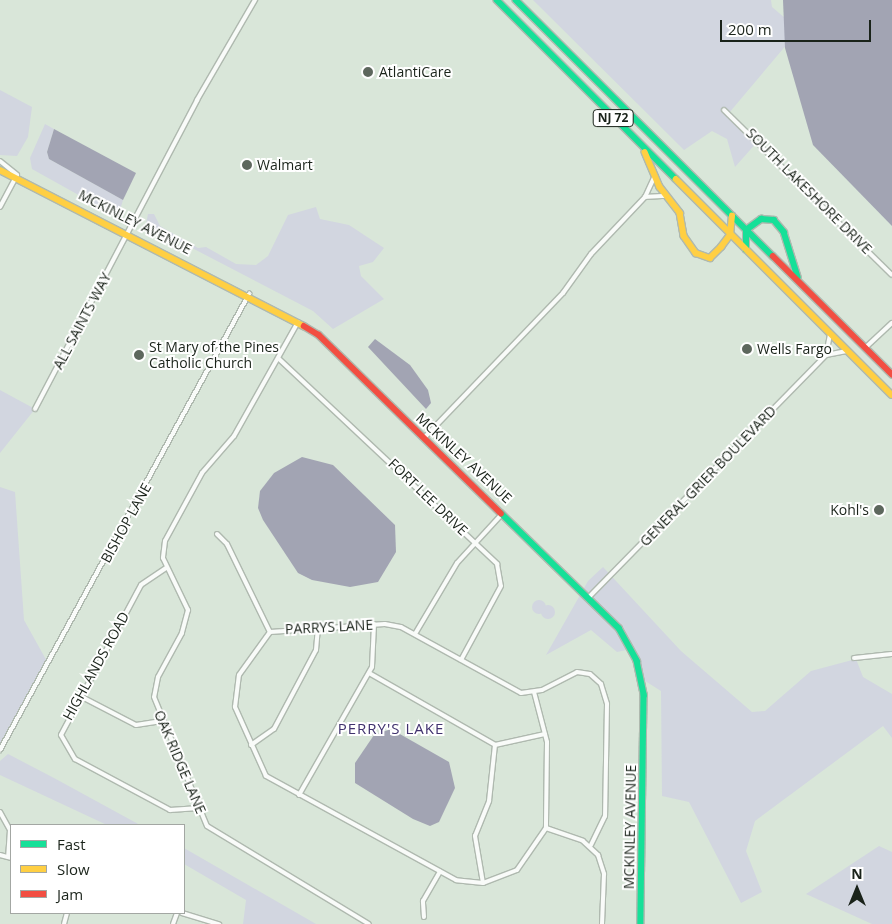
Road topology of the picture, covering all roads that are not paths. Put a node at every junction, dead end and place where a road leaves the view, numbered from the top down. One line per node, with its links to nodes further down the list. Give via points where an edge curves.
1 (255, 0): 15 (street, ALL SAINTS WAY)
2 (497, 0): 5 (main road, NJ 72)
3 (516, 0): 13 (main road, NJ 72)
4 (724, 110): 18 (street, SOUTH LAKESHORE DRIVE)
5 (645, 150): 9 (main road); 16 (main road, NJ 72)
6 (0, 161): 8 (street, MCKINLEY AVENUE)
7 (0, 170): 8 (main road, MCKINLEY AVENUE)
8 (17, 175): 12 (street); 15 (main road, MCKINLEY AVENUE)
9 (654, 176): 10 (street); 11 (main road)
10 (645, 197): 11 (street, via 656,194); 31 (street, via 591,254 563,293)
11 (668, 197): 16 (main road, via 680,213 684,236 696,253 710,258)
12 (0, 207)
13 (732, 216): 14 (main road, NJ 72); 16 (main road)
14 (746, 230): 17 (main road); 19 (main road, NJ 72); 19 (main road, via 761,219 780,224)
15 (128, 232): 20 (main road, MCKINLEY AVENUE); 30 (street, ALL SAINTS WAY)
16 (730, 235): 17 (main road, NJ 72)
17 (746, 250): 23 (main road, NJ 72)
18 (892, 275)
19 (800, 282): 24 (main road, NJ 72)
20 (249, 294): 21 (main road, MCKINLEY AVENUE); 51 (street, BISHOP LANE)
21 (299, 320): 27 (street, OAK RIDGE LANE); 31 (main road, MCKINLEY AVENUE)
22 (892, 323): 24 (street)
23 (830, 332): 25 (main road, NJ 72); 26 (street)
24 (866, 348): 28 (main road, NJ 72)
25 (848, 351): 26 (street); 29 (main road, NJ 72)
26 (826, 354): 36 (street, GENERAL GRIER BOULEVARD)
27 (278, 358): 34 (street, FORT LEE DRIVE); 35 (street, OAK RIDGE LANE, via 234,436 202,473 168,535 162,552)
28 (892, 374)
29 (892, 395)
30 (35, 409)
31 (424, 438): 32 (main road, MCKINLEY AVENUE)
32 (504, 512): 34 (street); 36 (main road, MCKINLEY AVENUE)
33 (217, 534): 39 (street, via 227,544)
34 (476, 542): 40 (street, via 451,572); 43 (street, FORT LEE DRIVE, via 497,564 502,582)
35 (166, 568): 46 (street, HIGHLANDS ROAD, via 141,585); 47 (street, OAK RIDGE LANE, via 188,610 187,622 154,686)
36 (590, 597): 66 (main road, MCKINLEY AVENUE, via 625,636 643,685)
37 (374, 624): 38 (street, PARRYS LANE); 40 (street, PARRYS LANE, via 393,624); 44 (street, via 375,656)
38 (318, 627): 39 (street, PARRYS LANE); 49 (street, via 316,650 274,729)
39 (270, 632): 49 (street, PARRYS LANE, via 235,684 235,706)
40 (414, 634): 43 (street, PARRYS LANE)
41 (892, 654): 42 (street)
42 (854, 658)
43 (460, 660): 45 (street, PARRYS LANE, via 521,693)
44 (369, 674): 50 (street); 52 (street)
45 (534, 692): 48 (street); 56 (street, via 584,672 597,679 606,694 605,816)
46 (80, 696): 47 (street, via 136,725); 53 (street, HIGHLANDS ROAD, via 61,734 68,753 170,810)
47 (162, 721): 53 (street, OAK RIDGE LANE)
48 (545, 734): 50 (street); 55 (street)
49 (251, 745): 52 (street, PARRYS LANE, via 266,776)
50 (495, 745): 60 (street, via 489,801 475,836)
51 (0, 750)
52 (299, 795): 59 (street, PARRYS LANE)
53 (199, 808): 64 (street, OAK RIDGE LANE, via 206,826 222,840)
54 (0, 812): 58 (street, via 10,830)
55 (546, 828): 56 (street); 60 (street, PARRYS LANE, via 518,870)
56 (591, 845): 65 (street, via 604,874)
57 (0, 855): 58 (street)
58 (10, 857)
59 (440, 872): 60 (street, PARRYS LANE, via 463,883); 62 (street, via 423,901)
60 (483, 883)
61 (185, 914): 63 (street)
62 (424, 917)
63 (218, 924)
64 (369, 924)
65 (602, 924)
66 (641, 924)

